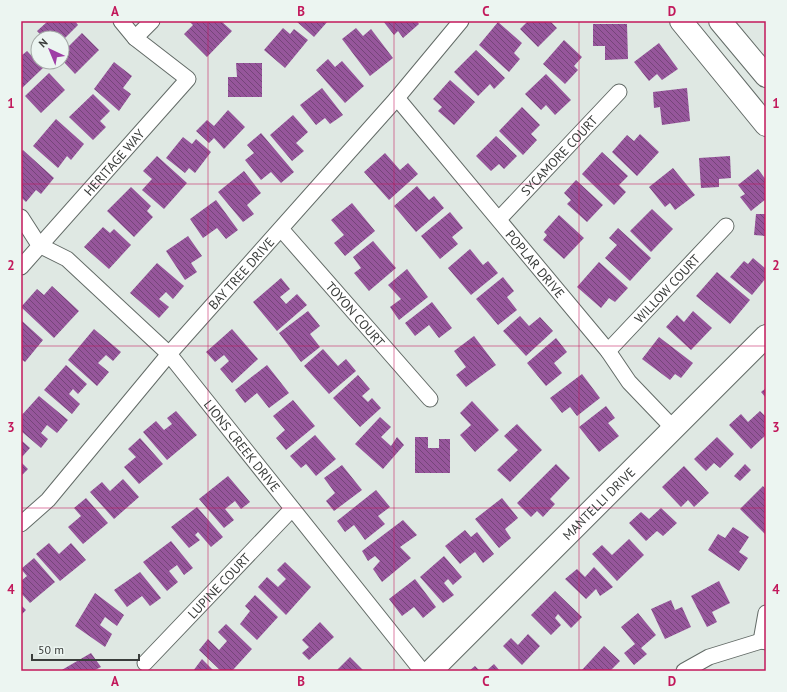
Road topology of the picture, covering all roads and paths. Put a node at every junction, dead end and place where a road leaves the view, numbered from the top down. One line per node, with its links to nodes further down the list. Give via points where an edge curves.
1 (121, 21): 6 (street)
2 (152, 21): 6 (street)
3 (461, 21): 9 (street, BAY TREE DRIVE)
4 (681, 21): 10 (street)
5 (720, 21): 7 (street)
6 (135, 38): 15 (street, HERITAGE WAY, via 188,79)
7 (766, 76)
8 (618, 92): 12 (street, SYCAMORE COURT)
9 (397, 98): 12 (street, POPLAR DRIVE); 14 (street, BAY TREE DRIVE)
10 (766, 125)
11 (21, 217): 15 (street)
12 (500, 218): 18 (street, POPLAR DRIVE)
13 (726, 226): 18 (street, WILLOW COURT)
14 (281, 229): 19 (street, BAY TREE DRIVE); 20 (street, TOYON COURT)
15 (39, 245): 16 (street, HERITAGE WAY); 19 (street, LIONS CREEK DRIVE, via 67,258)
16 (21, 267)
17 (766, 336): 21 (street, MANTELLI DRIVE)
18 (608, 350): 21 (street, POPLAR DRIVE, via 629,382)
19 (169, 354): 22 (street, LIONS CREEK DRIVE); 23 (street, BAY TREE DRIVE, via 48,500)
20 (430, 399)
21 (674, 429): 28 (street, MANTELLI DRIVE)
22 (292, 509): 26 (street, LUPINE COURT); 27 (street, LIONS CREEK DRIVE)
23 (21, 524)
24 (766, 613): 25 (street)
25 (763, 642): 29 (street, via 709,657)
26 (145, 663)
27 (422, 671)
28 (431, 671)
29 (684, 671)

